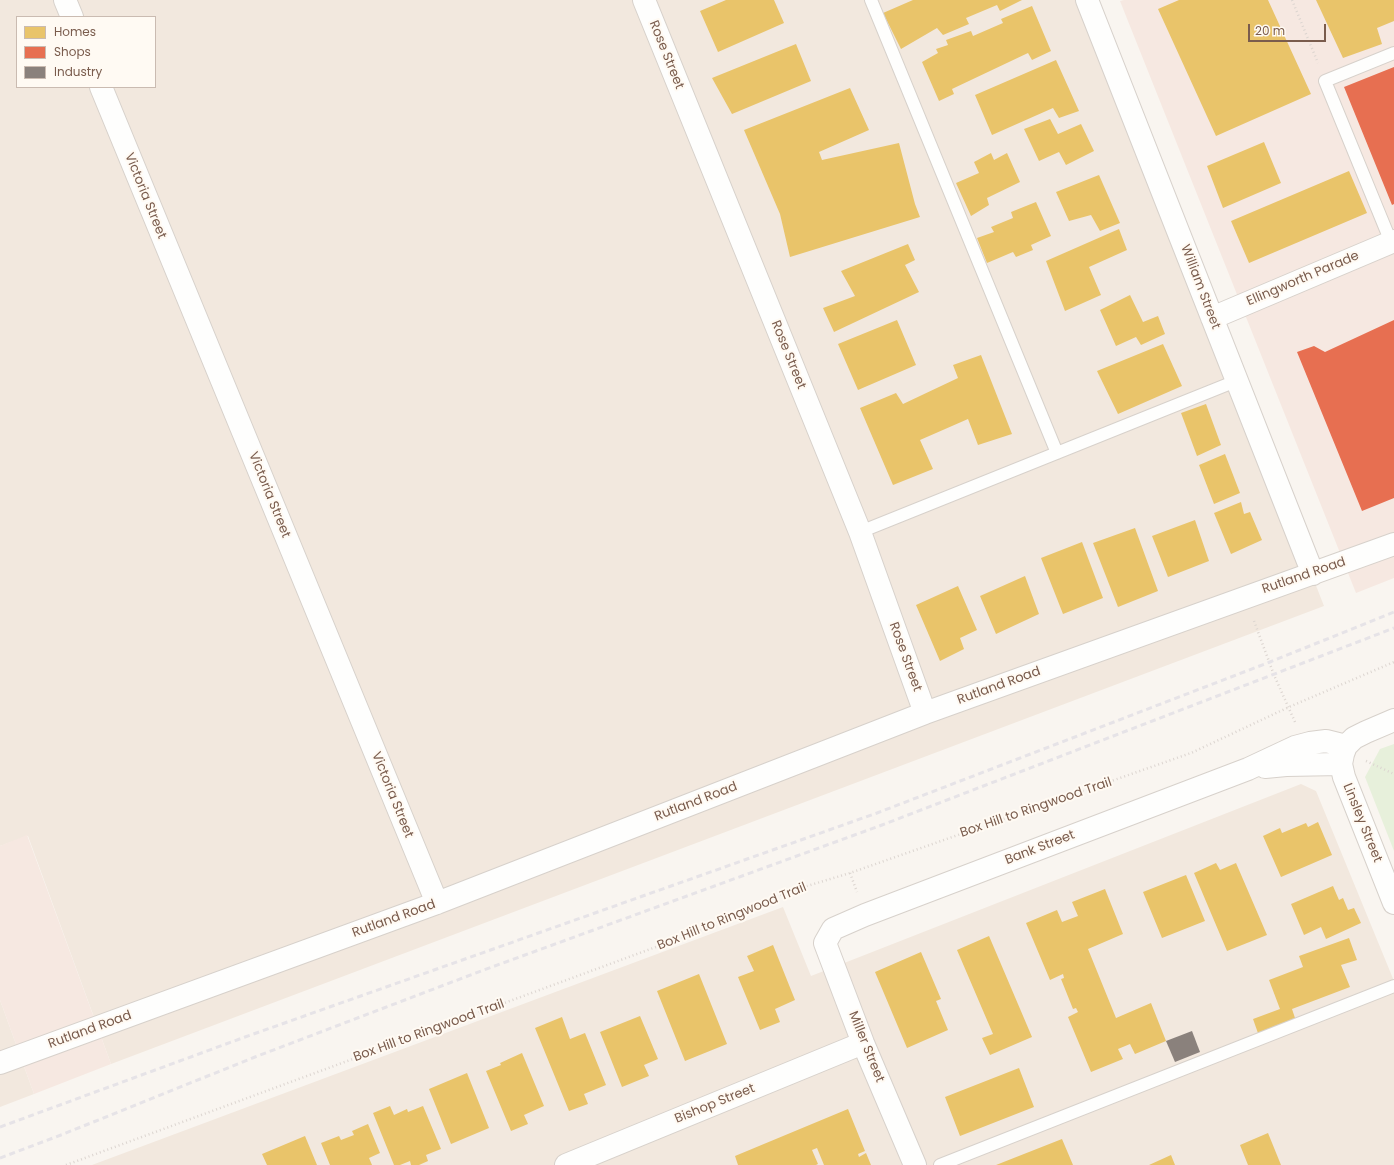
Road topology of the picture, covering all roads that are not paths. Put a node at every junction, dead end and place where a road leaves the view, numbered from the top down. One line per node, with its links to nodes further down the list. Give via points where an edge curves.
1 (65, 0): 5 (street)
2 (644, 0): 12 (street, Rose Street)
3 (871, 0): 11 (lane)
4 (1087, 0): 9 (street, William Street)
5 (72, 16)
6 (1394, 53): 8 (lane, via 1325,81)
7 (101, 88): 18 (street, Victoria Street)
8 (1393, 244): 9 (street, Ellingworth Parade)
9 (1212, 318): 10 (street, William Street)
10 (1236, 381): 11 (lane); 14 (street, William Street)
11 (1057, 453): 12 (lane)
12 (860, 532): 15 (street, Rose Street)
13 (1394, 544): 14 (street, Rutland Road)
14 (1313, 574): 15 (street, Rutland Road)
15 (925, 712): 18 (street, Rutland Road)
16 (1394, 720): 17 (street, via 1354,738)
17 (1344, 755): 19 (street, Linsley Street, via 1344,777); 20 (street, Bank Street, via 1326,741 1295,747 1248,769)
18 (437, 903): 23 (street, Rutland Road)
19 (1394, 903)
20 (833, 929): 22 (street, Miller Street, via 825,943)
21 (1394, 986): 26 (lane)
22 (863, 1043): 24 (street, Bishop Street); 25 (street, Miller Street)
23 (1, 1060)
24 (566, 1165)
25 (915, 1165)
26 (940, 1165)

